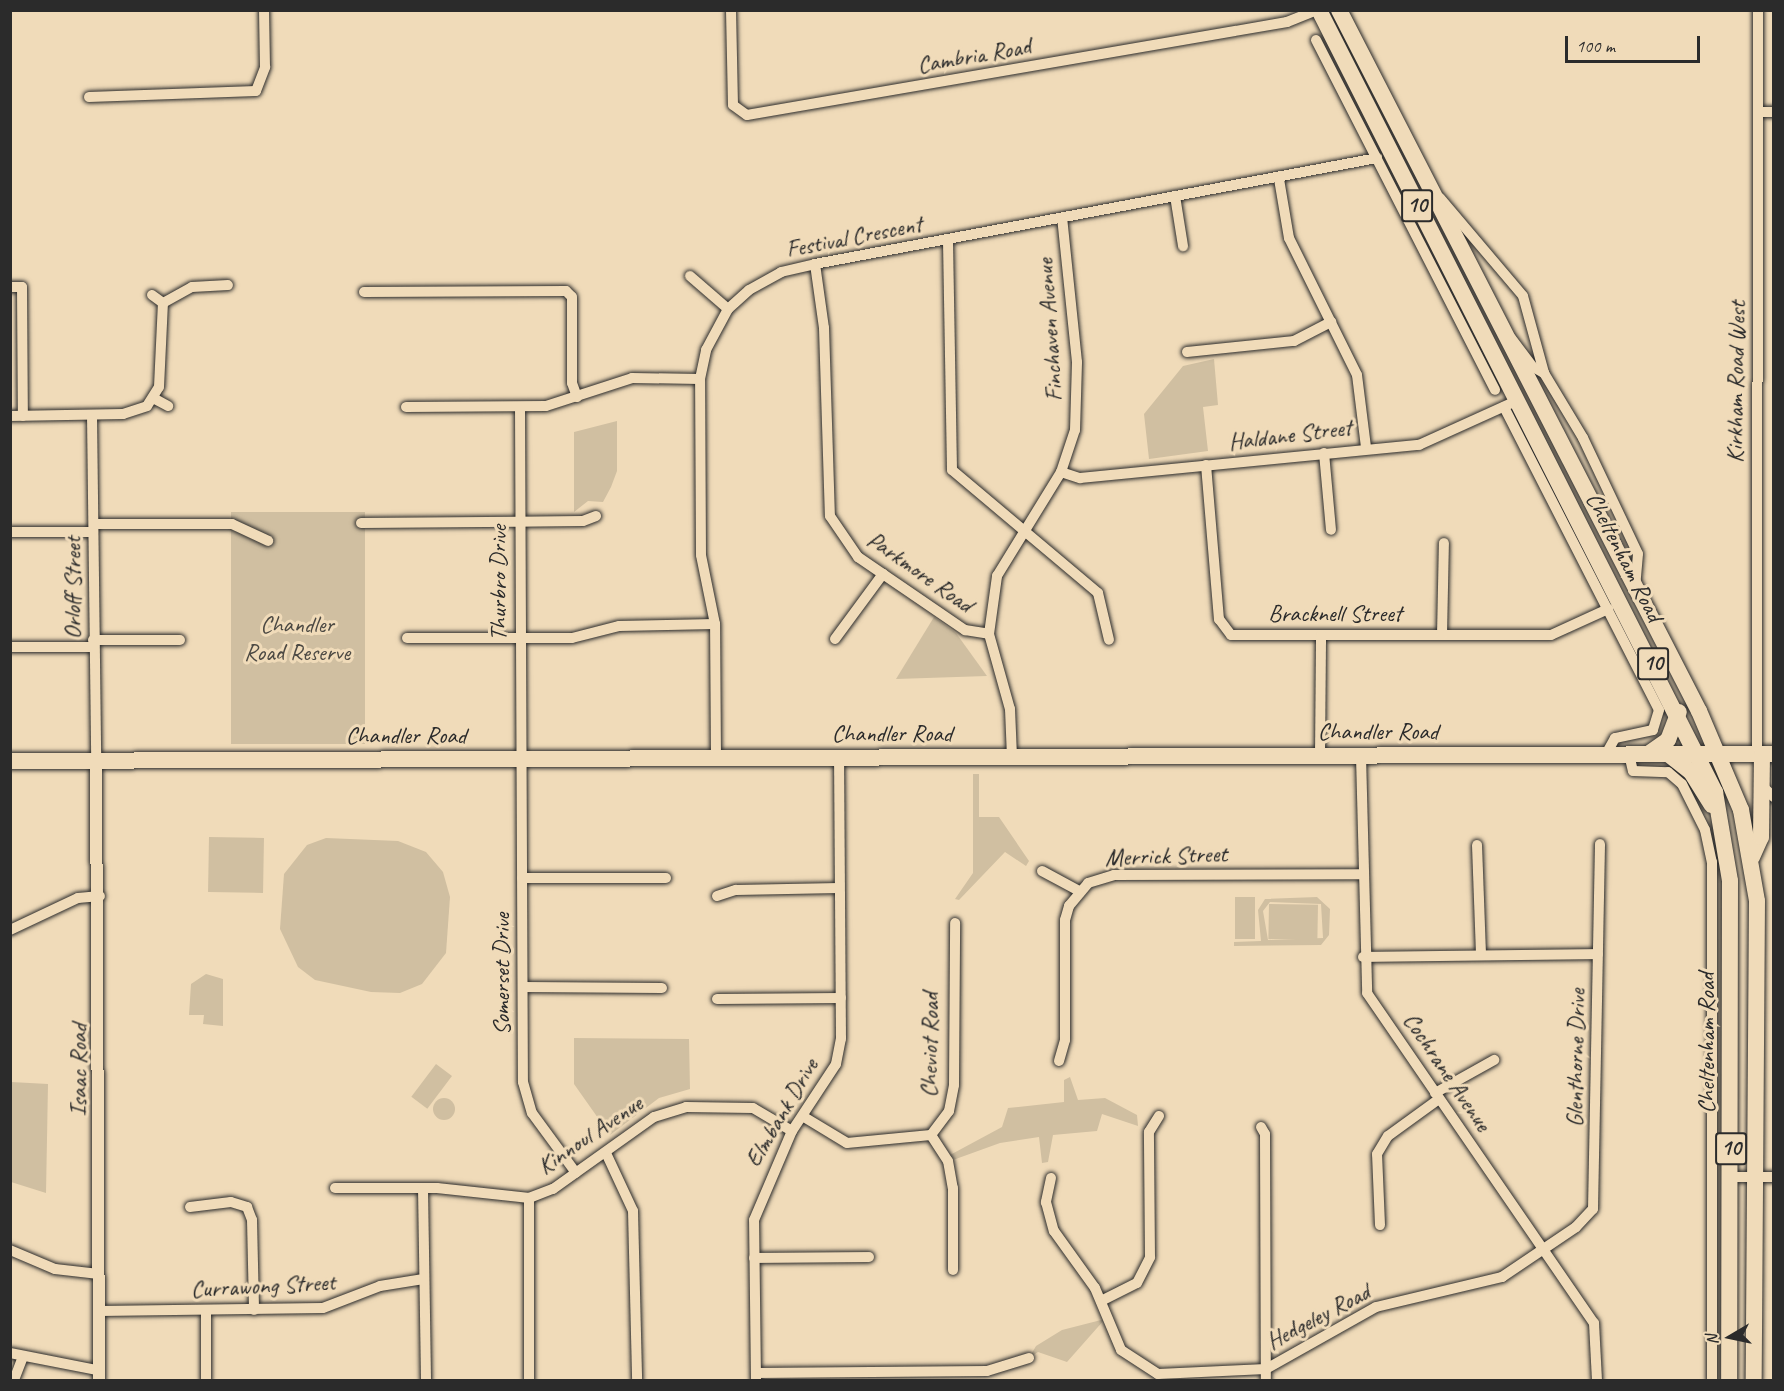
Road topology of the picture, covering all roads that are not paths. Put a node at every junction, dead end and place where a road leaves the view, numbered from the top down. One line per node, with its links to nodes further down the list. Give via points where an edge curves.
1 (264, 10): 9 (street, via 265,66 256,91)
2 (731, 10): 3 (street, Cambria Road, via 733,105 747,115 1287,22)
3 (1318, 10): 7 (main road, Cheltenham Road / 10)
4 (1339, 10): 14 (main road, Cheltenham Road / 10)
5 (1758, 10): 10 (street, Kirkham Road West)
6 (1316, 40): 8 (street)
7 (1345, 63): 8 (street); 36 (main road, Cheltenham Road / 10)
8 (1337, 80): 12 (street)
9 (89, 97)
10 (1758, 112): 11 (street); 77 (street, Kirkham Road West)
11 (1773, 112)
12 (1377, 158): 13 (street, Festival Crescent); 33 (street)
13 (1279, 179): 15 (street, Festival Crescent); 27 (street, via 1289,238)
14 (1429, 187): 28 (main road, Cheltenham Road / 10); 31 (street, Cheltenham Road, via 1521,292)
15 (1175, 196): 16 (street, Festival Crescent); 18 (street)
16 (1062, 218): 17 (street, Festival Crescent); 46 (street, Finchaven Avenue, via 1079,396)
17 (948, 241): 19 (street, Festival Crescent); 53 (street, via 952,470)
18 (1183, 246)
19 (815, 264): 26 (street, Festival Crescent, via 781,272); 56 (street, Parkmore Road, via 825,342 827,503 849,549)
20 (690, 276): 26 (street)
21 (228, 285): 25 (street, via 192,287)
22 (10, 287): 42 (street, via 22,287)
23 (364, 292): 34 (street, via 566,291 572,297 572,383)
24 (152, 295): 25 (street)
25 (164, 303): 35 (street)
26 (728, 309): 32 (street, Festival Crescent, via 706,350)
27 (1331, 322): 29 (street, via 1294,341); 43 (street, via 1357,375)
28 (1506, 335): 30 (main road, Cheltenham Road / 10); 31 (street)
29 (1187, 352)
30 (1521, 366): 36 (main road, via 1523,390); 57 (main road, Cheltenham Road / 10)
31 (1544, 373): 57 (street, Cheltenham Road, via 1583,438 1638,554)
32 (700, 379): 34 (street, via 632,378); 59 (street, Festival Crescent, via 701,555)
33 (1495, 390)
34 (577, 398): 39 (street)
35 (155, 399): 37 (street); 40 (street, via 123,414)
36 (1510, 404): 43 (street, Haldane Street, via 1419,445); 58 (street, Cheltenham Road); 70 (main road, Cheltenham Road / 10)
37 (168, 406)
38 (406, 407): 39 (street)
39 (520, 407): 48 (street, Thurbro Drive)
40 (92, 415): 42 (street); 50 (street, Orloff Street)
41 (10, 416): 42 (street)
42 (23, 416)
43 (1366, 447): 44 (street, Haldane Street)
44 (1324, 453): 45 (street, Haldane Street); 51 (street)
45 (1206, 465): 46 (street, Haldane Street, via 1080,478); 62 (street, Bracknell Street, via 1224,632)
46 (1061, 472): 53 (street, Finchaven Avenue)
47 (596, 516): 48 (street, via 583,521)
48 (520, 522): 49 (street); 64 (street, Thurbro Drive)
49 (361, 524)
50 (94, 528): 52 (street); 54 (street, via 232,524); 68 (street, Orloff Street)
51 (1331, 530)
52 (10, 532)
53 (1025, 532): 60 (street, Finchaven Avenue, via 997,576); 67 (street, via 1098,593)
54 (268, 541)
55 (1444, 543): 61 (street)
56 (884, 574): 60 (street, Parkmore Road, via 965,630); 65 (street)
57 (1635, 587): 71 (main road, Cheltenham Road / 10)
58 (1608, 609): 61 (street, Bracknell Street, via 1559,634); 72 (street, Cheltenham Road, via 1660,714 1648,734 1616,737)
59 (715, 624): 64 (street, via 620,626 572,638); 81 (street, Festival Crescent)
60 (989, 634): 78 (street, Parkmore Road, via 1010,709)
61 (1442, 635): 62 (street, Bracknell Street)
62 (1321, 636): 79 (street)
63 (407, 638): 64 (street)
64 (520, 639): 83 (street, Thurbro Drive)
65 (835, 639)
66 (180, 640): 68 (street)
67 (1109, 640)
68 (93, 644): 69 (street); 84 (street, Orloff Street)
69 (10, 647)
70 (1678, 712): 74 (main road, via 1668,740); 76 (main road, Cheltenham Road / 10)
71 (1719, 753): 76 (main road, Chandler Road); 77 (main road, Chandler Road); 91 (main road, Cheltenham Road / 10)
72 (1606, 754): 73 (main road, Chandler Road); 80 (main road, Chandler Road)
73 (1629, 754): 74 (main road, Chandler Road); 153 (street, Cheltenham Road, via 1633,771 1677,777 1700,818 1712,862)
74 (1648, 754): 75 (main road, Chandler Road)
75 (1668, 754): 76 (main road, Chandler Road); 88 (main road, via 1695,778)
76 (1698, 754): 88 (main road, Cheltenham Road / 10)
77 (1764, 754): 86 (main road)
78 (1012, 756): 79 (main road, Chandler Road); 82 (main road, Chandler Road)
79 (1320, 756): 80 (main road, Chandler Road)
80 (1361, 756): 93 (street, Cochrane Avenue)
81 (716, 758): 82 (main road, Chandler Road); 83 (main road, Chandler Road)
82 (839, 758): 96 (street, Elmbank Drive)
83 (522, 759): 84 (main road, Chandler Road); 94 (street, Somerset Drive)
84 (96, 760): 85 (main road, Chandler Road); 98 (street, Isaac Road)
85 (10, 761)
86 (1761, 785): 87 (street); 91 (main road, via 1761,837)
87 (1773, 797)
88 (1723, 825): 119 (main road, Cheltenham Road / 10, via 1730,881)
89 (1600, 844): 102 (street, Glenthorne Drive)
90 (1477, 845): 103 (street)
91 (1752, 857): 120 (main road, Cheltenham Road / 10)
92 (1042, 871): 97 (street)
93 (1362, 874): 97 (street, Merrick Street, via 1114,875); 104 (street, Cochrane Avenue)
94 (522, 878): 95 (street); 105 (street, Somerset Drive)
95 (666, 878)
96 (839, 888): 99 (street, via 736,890); 107 (street, Elmbank Drive)
97 (1079, 891): 110 (street, Merrick Street, via 1065,920 1065,1040)
98 (100, 896): 101 (street, via 78,898); 132 (street, Isaac Road)
99 (717, 896)
100 (955, 923): 116 (street, Cheviot Road, via 954,1085 949,1112)
101 (10, 930)
102 (1598, 954): 103 (street); 127 (street, Glenthorne Drive, via 1593,1209)
103 (1480, 955): 104 (street)
104 (1363, 957): 111 (street, Cochrane Avenue, via 1366,993)
105 (523, 987): 106 (street); 118 (street, Somerset Drive, via 523,1082 532,1113)
106 (662, 987)
107 (841, 998): 108 (street); 113 (street, Elmbank Drive, via 836,1064)
108 (717, 999)
109 (1494, 1060): 111 (street)
110 (1059, 1061)
111 (1437, 1096): 126 (street, via 1388,1136 1377,1154); 127 (street, Cochrane Avenue)
112 (1159, 1116): 134 (street, via 1149,1132 1150,1257 1137,1283)
113 (804, 1117): 115 (street, Elmbank Drive); 116 (street, via 847,1143)
114 (1261, 1127): 141 (street)
115 (792, 1131): 117 (street, Kinnoul Avenue, via 753,1108 686,1107 654,1117); 130 (street, Elmbank Drive, via 760,1195)
116 (931, 1135): 131 (street, via 948,1161 953,1188)
117 (606, 1153): 118 (street, Kinnoul Avenue); 150 (street, via 633,1211)
118 (576, 1173): 124 (street, Kinnoul Avenue)
119 (1731, 1177): 120 (street); 154 (main road, Cheltenham Road / 10)
120 (1765, 1177): 155 (main road, Cheltenham Road / 10)
121 (1051, 1178): 134 (street, Hedgeley Road, via 1048,1216)
122 (335, 1188): 123 (street, Kinnoul Avenue)
123 (423, 1188): 124 (street, Kinnoul Avenue); 133 (street)
124 (529, 1197): 149 (street)
125 (190, 1207): 137 (street, via 231,1202 247,1207 252,1220)
126 (1380, 1225)
127 (1544, 1249): 141 (street, Hedgeley Road, via 1487,1283 1376,1307); 152 (street, Cochrane Avenue, via 1594,1323)
128 (10, 1250): 132 (street, via 55,1269)
129 (870, 1257): 130 (street)
130 (754, 1258): 144 (street, Elmbank Drive)
131 (953, 1270)
132 (99, 1274): 135 (street, Isaac Road)
133 (423, 1279): 137 (street, Currawong Street, via 380,1286 323,1308); 148 (street)
134 (1101, 1301): 145 (street, Hedgeley Road, via 1121,1350)
135 (100, 1311): 136 (street, Currawong Street); 142 (street, Isaac Road)
136 (206, 1311): 137 (street, Currawong Street); 147 (street)
137 (254, 1311)
138 (10, 1353): 139 (street)
139 (23, 1357): 142 (street); 146 (street)
140 (1029, 1358): 143 (street, via 1000,1369)
141 (1266, 1369): 145 (street, Hedgeley Road); 151 (street)
142 (98, 1375)
143 (952, 1376): 144 (street)
144 (756, 1377)
145 (1157, 1377)
146 (14, 1380)
147 (206, 1380)
148 (426, 1380)
149 (529, 1380)
150 (637, 1380)
151 (1266, 1380)
152 (1597, 1380)
153 (1712, 1380)
154 (1729, 1380)
155 (1754, 1380)

